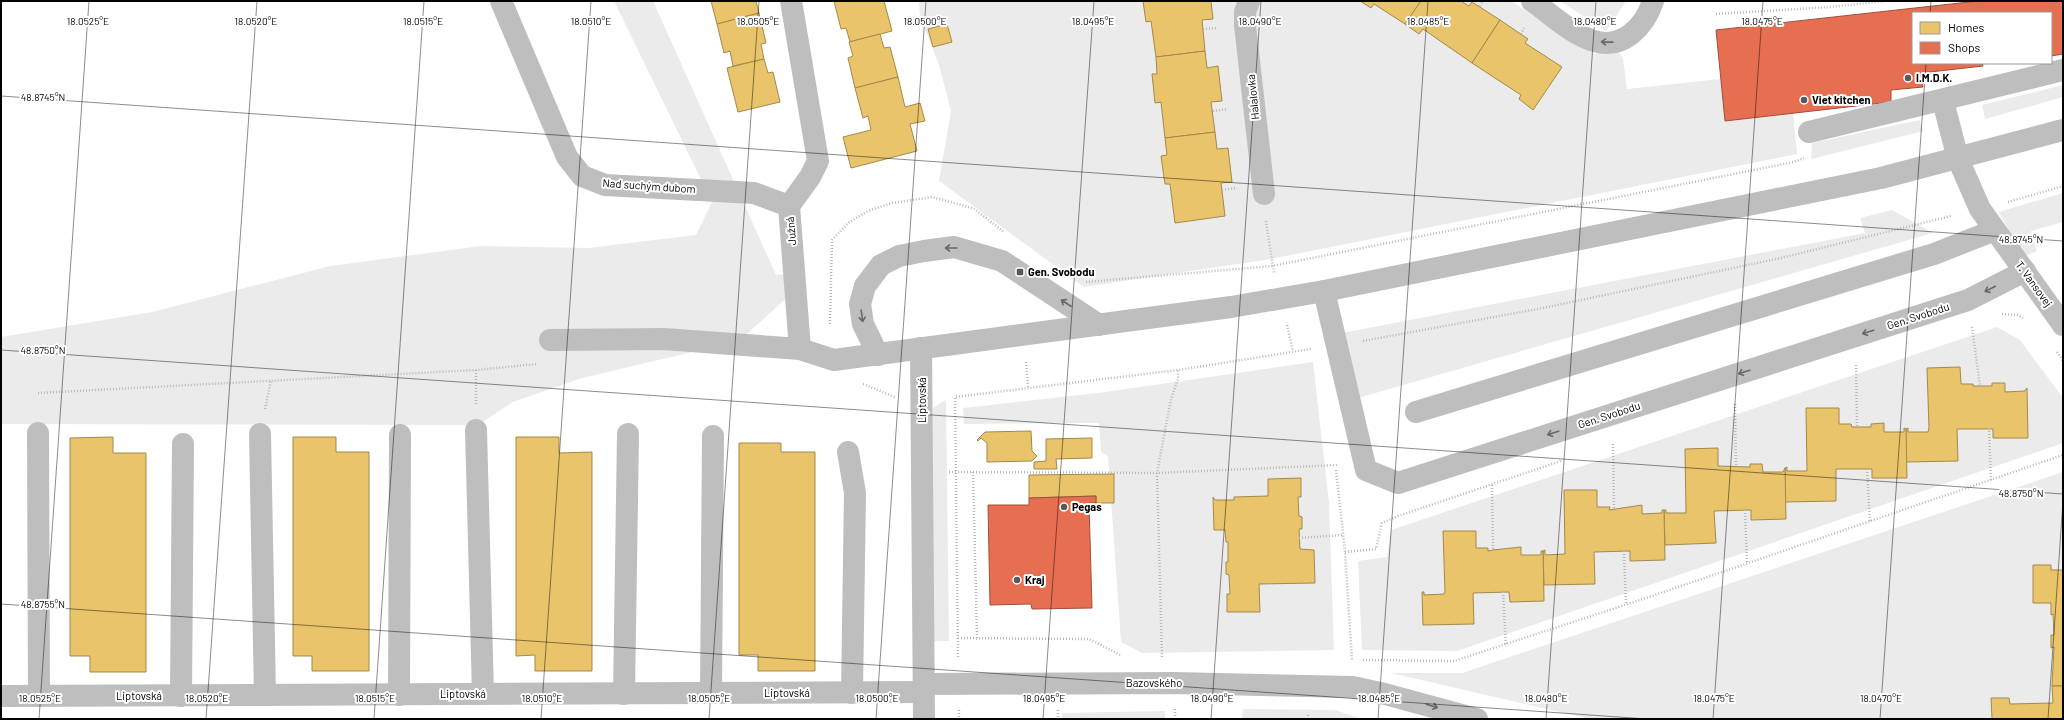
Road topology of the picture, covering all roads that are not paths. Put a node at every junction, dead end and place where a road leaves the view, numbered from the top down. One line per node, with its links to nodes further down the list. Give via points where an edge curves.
1 (501, 1): 12 (street, Nad suchým dubom, via 568,157 582,176 605,185 754,193)
2 (792, 1): 12 (street, Južná, via 818,161)
3 (1532, 1): 4 (street, one-way to 3, via 1649,13 1631,41 1618,42 1594,41 1579,34)
4 (1653, 1)
5 (1246, 5): 11 (street, Halalovka, via 1245,25)
6 (2063, 70): 7 (street)
7 (1943, 101): 9 (street); 10 (street, T. Vansovej)
8 (2063, 130): 10 (street)
9 (1809, 132)
10 (1958, 159): 13 (street, T. Vansovej, via 1980,209); 15 (street, via 1881,178)
11 (1264, 194)
12 (789, 206): 20 (street, Južná)
13 (1995, 230): 14 (street, T. Vansovej); 22 (street, via 1934,254)
14 (2025, 271): 15 (street, Gen. Svobodu, one-way to 15, via 1968,300 1398,483 1366,470); 17 (street, T. Vansovej)
15 (1324, 291): 16 (street)
16 (1099, 325): 19 (street); 21 (street, one-way to 21, via 1002,261 954,247 924,251 899,256 881,266 865,286 860,304 863,324)
17 (2063, 325)
18 (550, 340): 20 (street, via 664,339)
19 (921, 348): 21 (street); 31 (street, Liptovská)
20 (800, 349): 21 (street, via 834,360)
21 (878, 355)
22 (1416, 412)
23 (476, 430): 34 (street)
24 (38, 433): 39 (street)
25 (260, 434): 36 (street)
26 (628, 434): 35 (street)
27 (400, 435): 37 (street)
28 (713, 436): 32 (street)
29 (184, 444): 40 (street)
30 (848, 452): 33 (street, via 855,493)
31 (924, 688): 33 (street, Liptovská); 41 (street, Liptovská); 42 (street, Bazovského, one-way to 42, via 959,684 1162,683 1353,687)
32 (711, 693): 33 (street, Liptovská); 35 (street, Liptovská)
33 (852, 693)
34 (483, 694): 35 (street, Liptovská); 37 (street, Liptovská)
35 (624, 694)
36 (265, 695): 37 (street, Liptovská); 40 (street, Liptovská)
37 (399, 695)
38 (1, 696): 39 (street, Liptovská)
39 (39, 696): 40 (street, Liptovská)
40 (181, 696)
41 (924, 719)
42 (1476, 719)

